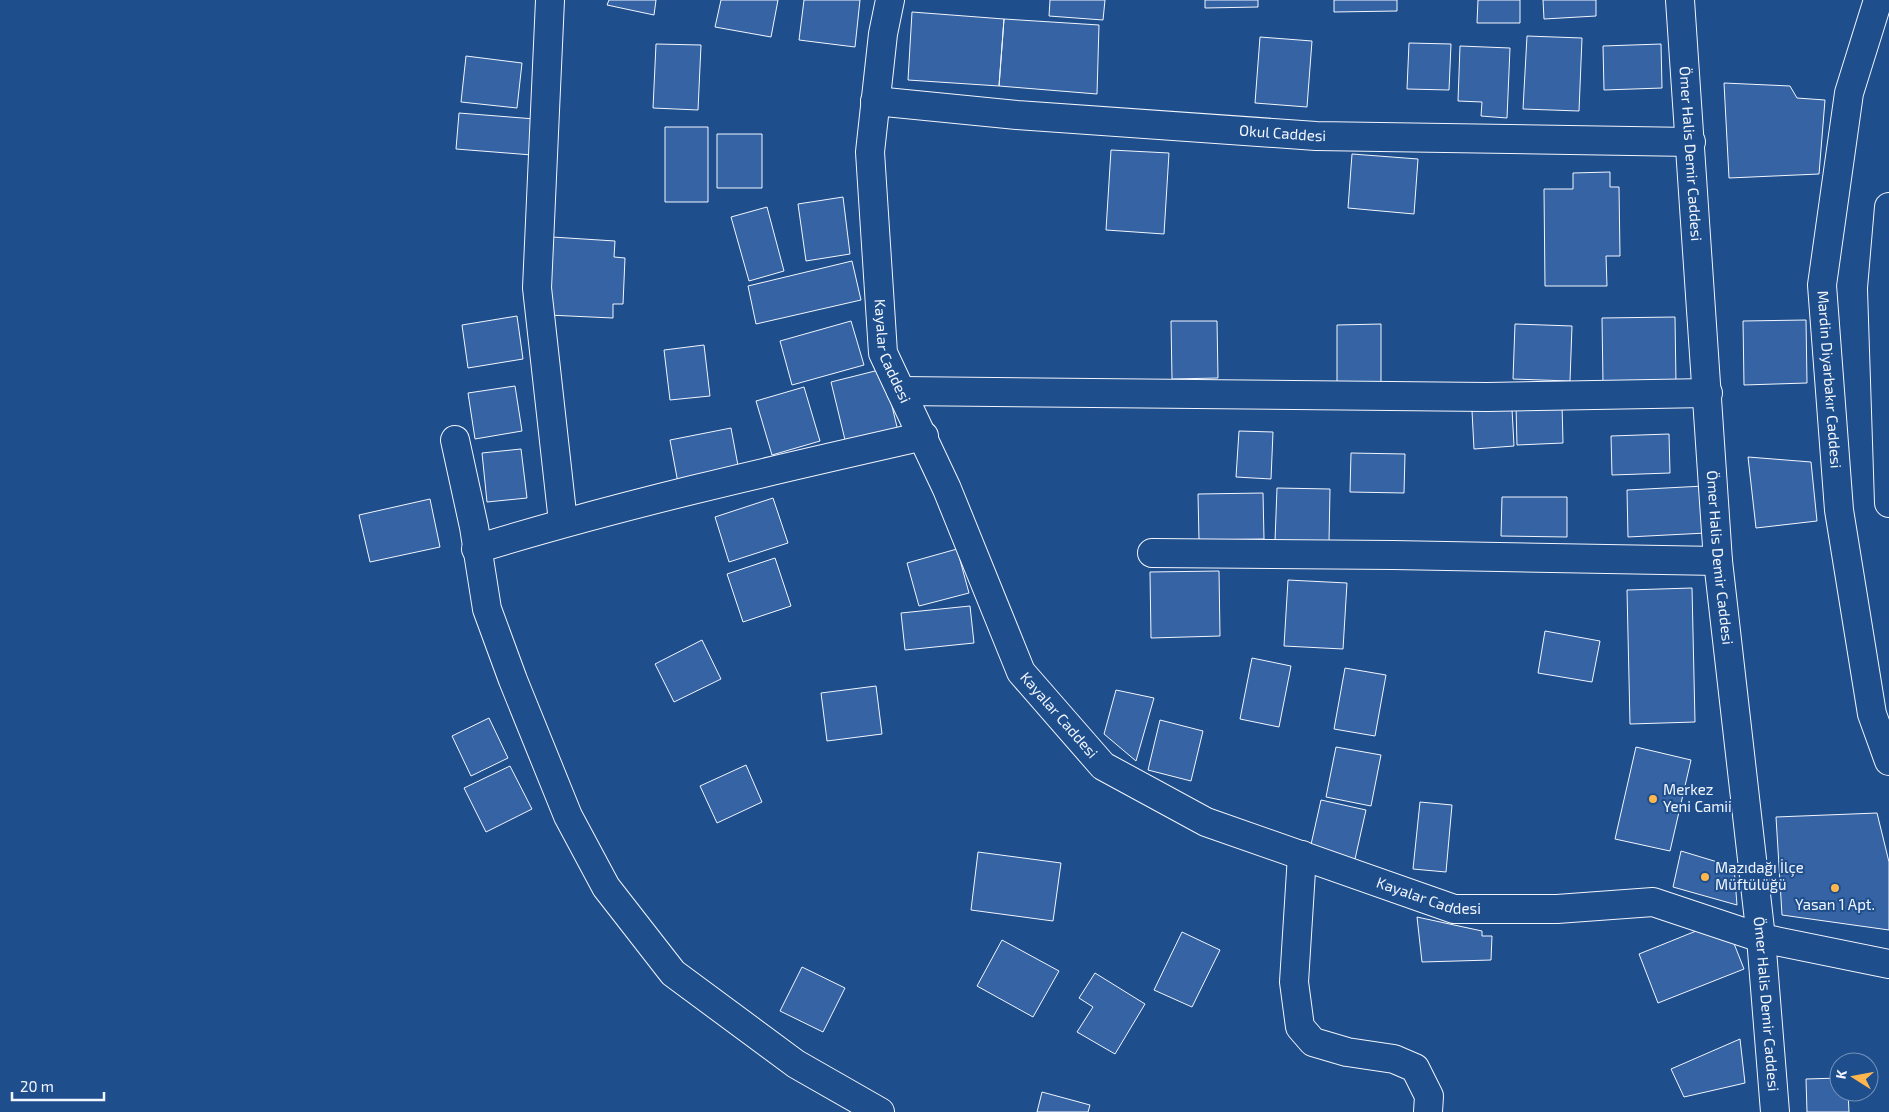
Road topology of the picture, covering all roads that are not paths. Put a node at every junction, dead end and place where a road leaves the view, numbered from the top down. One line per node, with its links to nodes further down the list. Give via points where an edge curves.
1 (550, 0): 13 (street, via 537,288)
2 (890, 0): 5 (street, Kayalar Caddesi)
3 (1680, 0): 6 (street, Ömer Halis Demir Caddesi)
4 (1878, 0): 17 (street, Mardin Diyarbakır Caddesi, via 1849,93 1822,285 1839,510 1872,714)
5 (876, 101): 6 (street, Okul Caddesi, via 1017,115 1316,136); 8 (street, Kayalar Caddesi, via 870,152 883,353)
6 (1690, 142): 9 (street, Ömer Halis Demir Caddesi)
7 (1889, 207): 12 (street, via 1882,289)
8 (901, 390): 9 (street, via 1477,397); 10 (street, Kayalar Caddesi)
9 (1708, 393): 16 (street, Ömer Halis Demir Caddesi)
10 (924, 436): 13 (street); 18 (street, Kayalar Caddesi, via 1021,672 1103,766 1206,822)
11 (455, 440): 14 (street)
12 (1889, 503)
13 (563, 522): 14 (street)
14 (476, 549): 21 (street, via 487,609 510,671 568,816 606,887 673,973 796,1064)
15 (1152, 553): 16 (street)
16 (1718, 560): 19 (street, Ömer Halis Demir Caddesi)
17 (1889, 760)
18 (1302, 855): 19 (street, Kayalar Caddesi, via 1454,909 1557,909 1653,902); 22 (street, via 1294,982 1300,1027 1313,1042 1347,1052 1394,1059 1415,1068 1429,1096)
19 (1761, 938): 20 (street, Kayalar Caddesi); 23 (street, Ömer Halis Demir Caddesi)
20 (1889, 964)
21 (880, 1112)
22 (1428, 1112)
23 (1775, 1112)

